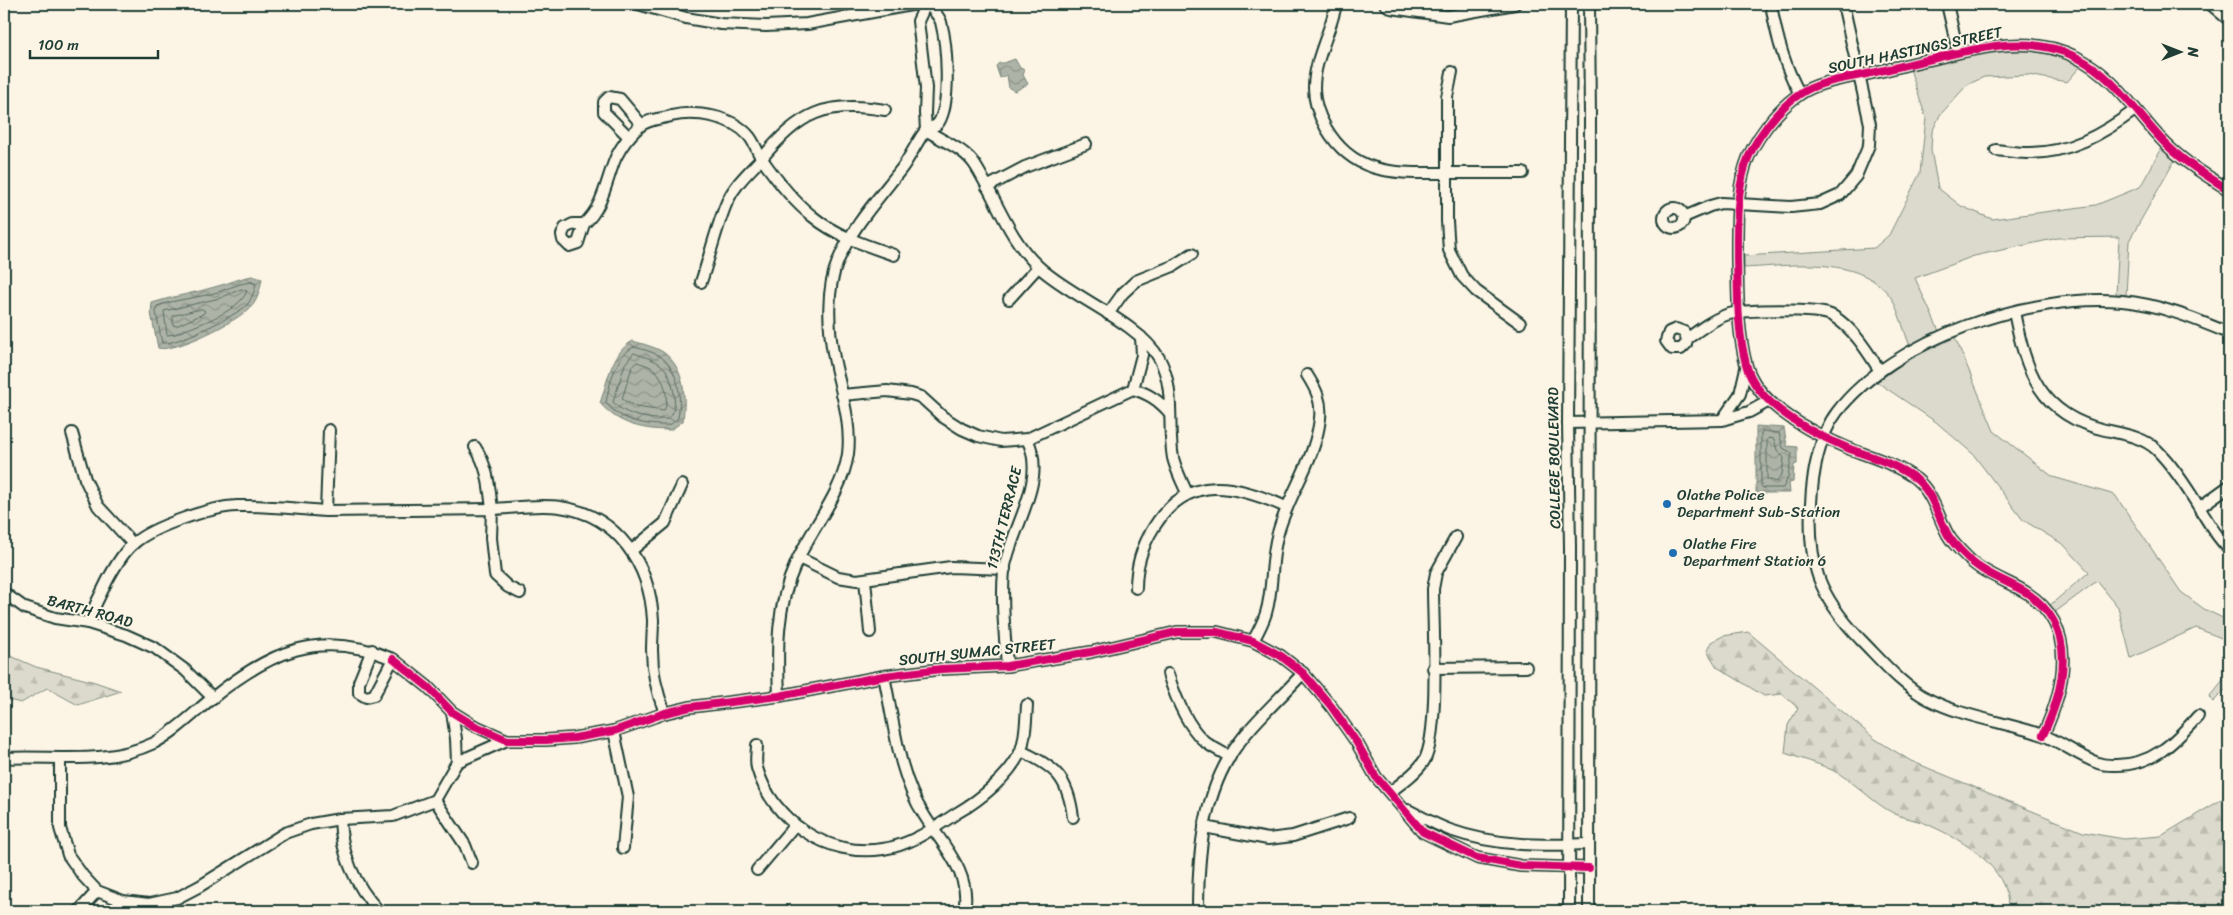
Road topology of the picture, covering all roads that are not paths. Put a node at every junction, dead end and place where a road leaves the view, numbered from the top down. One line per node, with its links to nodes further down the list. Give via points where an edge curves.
1 (638, 4): 2 (street, via 704,21 766,26 807,24)
2 (917, 4)
3 (927, 4): 21 (street, via 918,21 926,88); 21 (street, via 940,21 947,85 938,124)
4 (1336, 4): 26 (street, via 1316,73 1316,102 1330,135 1361,163 1389,172)
5 (1385, 4): 6 (street, via 1391,8 1448,16)
6 (1516, 4)
7 (1571, 4): 54 (street, COLLEGE BOULEVARD)
8 (1588, 4): 55 (street)
9 (1771, 4): 17 (street, via 1790,76)
10 (1843, 4): 16 (street)
11 (1947, 4): 14 (street)
12 (2210, 4): 13 (street)
13 (2229, 20)
14 (1958, 52): 16 (street, SOUTH HASTINGS STREET); 19 (street, SOUTH HASTINGS STREET, via 2012,44 2049,48 2075,56 2121,91)
15 (1452, 72): 26 (street, via 1447,98)
16 (1860, 76): 17 (street, SOUTH HASTINGS STREET, via 1831,82); 30 (street, via 1870,124 1869,145 1856,176 1840,195 1820,204 1791,207)
17 (1800, 94): 30 (street, via 1765,129 1745,165)
18 (885, 110): 25 (street, via 847,106 826,109 792,126)
19 (2135, 110): 24 (street, via 2101,135 2066,148 2027,154); 29 (street, SOUTH HASTINGS STREET, via 2163,142)
20 (641, 124): 22 (street); 22 (street, via 620,100 609,97 604,102 604,112); 25 (street, via 679,114 716,117 737,126 750,137)
21 (926, 130): 28 (street, via 965,154); 33 (street, via 903,168 858,223)
22 (628, 137): 32 (street, via 617,156 599,205)
23 (1086, 144): 28 (street, via 1025,167)
24 (1996, 150)
25 (761, 158): 33 (street, via 804,210); 37 (street, via 739,181 730,197 720,218)
26 (1447, 173): 27 (street); 42 (street, via 1447,236 1454,263 1476,291)
27 (1523, 173)
28 (987, 187): 36 (street, via 1012,234)
29 (2229, 190)
30 (1738, 204): 31 (street, via 1720,203); 39 (street)
31 (1684, 217)
32 (584, 224)
33 (849, 240): 35 (street); 50 (street, via 837,262 830,307 833,356)
34 (1192, 254): 41 (street, via 1136,282 1123,293)
35 (894, 255)
36 (1038, 267): 38 (street); 41 (street)
37 (701, 282)
38 (1009, 299)
39 (1738, 312): 45 (street, via 1713,321); 46 (street); 47 (street, via 1807,310 1831,315 1850,328)
40 (2014, 312): 43 (street, via 2083,300 2123,301 2163,309); 47 (street, via 1942,336); 65 (street, via 2031,374 2047,398 2076,420 2152,445)
41 (1108, 314): 44 (street)
42 (1520, 323)
43 (2229, 333)
44 (1141, 337): 49 (street, via 1142,355); 52 (street, via 1165,372 1170,388)
45 (1687, 338)
46 (1746, 368): 51 (street); 53 (street, via 1740,394)
47 (1880, 371): 58 (street, via 1836,413)
48 (1307, 375): 64 (street, via 1317,390 1320,420 1311,452)
49 (1133, 389): 52 (street, via 1158,400); 59 (street)
50 (842, 395): 59 (street, via 888,391 911,394 921,397 962,429 978,436 1001,441); 72 (street, via 848,433 843,473)
51 (1769, 401): 53 (street, via 1749,412); 58 (street, via 1787,417)
52 (1169, 412): 63 (street, via 1173,458)
53 (1722, 420): 55 (street)
54 (1568, 424): 55 (street); 114 (street, COLLEGE BOULEVARD)
55 (1590, 424): 113 (street)
56 (328, 430): 67 (street)
57 (72, 433): 69 (street, via 85,479 98,506)
58 (1825, 436): 96 (street, via 1895,466 1918,480 1936,506 1949,537 1972,563 2028,594 2046,608 2059,633 2064,661 2053,715); 96 (street, via 1811,482 1812,552 1822,589 1841,618 1900,679 1928,698 1960,712)
59 (1027, 439): 73 (street, 113TH TERRACE, via 1034,460 1032,482)
60 (475, 447): 66 (street, via 484,461)
61 (682, 485): 71 (street, via 665,523)
62 (2229, 486): 65 (street)
63 (1187, 493): 64 (street, via 1221,488 1243,490); 75 (street, via 1168,509 1146,540 1136,571)
64 (1286, 507): 80 (street, via 1272,557 1266,613)
65 (2200, 508): 70 (street)
66 (492, 509): 67 (street); 71 (street, via 560,507 578,512 598,521); 77 (street, via 495,575)
67 (326, 511): 69 (street, via 236,506 182,518)
68 (1456, 537): 85 (street, via 1436,574)
69 (133, 544): 78 (street, via 106,582)
70 (2229, 549)
71 (632, 550): 93 (street, via 644,573 651,601 653,672)
72 (799, 558): 74 (street, via 838,577); 89 (street, via 777,634)
73 (1005, 569): 74 (street, via 951,567); 83 (street, 113TH TERRACE, via 1003,606)
74 (866, 580): 79 (street)
75 (1136, 588)
76 (4, 593): 78 (street, BARTH ROAD, via 25,608 55,618)
77 (520, 593)
78 (88, 623): 90 (street, BARTH ROAD, via 154,648 185,670)
79 (870, 632)
80 (1253, 641): 83 (street, SOUTH SUMAC STREET, via 1217,632 1177,632 1090,652); 86 (street, SOUTH SUMAC STREET)
81 (372, 650): 82 (street, SOUTH SUMAC STREET); 82 (street, via 359,682 359,693 366,698 374,696); 90 (street, SOUTH SUMAC STREET, via 315,645 276,655 249,670)
82 (392, 659): 92 (street, SOUTH SUMAC STREET, via 428,687)
83 (1007, 666): 88 (street, SOUTH SUMAC STREET)
84 (1526, 667): 85 (street)
85 (1434, 668): 104 (street, via 1431,744 1424,761)
86 (1303, 673): 100 (street); 104 (street, SOUTH SUMAC STREET, via 1331,706 1376,777)
87 (1168, 674): 100 (street, via 1191,725 1203,740)
88 (884, 676): 89 (street, SOUTH SUMAC STREET); 112 (street, via 905,774 915,799)
89 (779, 696): 93 (street, SOUTH SUMAC STREET)
90 (213, 698): 102 (street, SOUTH SUMAC STREET, via 154,742 117,756)
91 (1027, 705): 99 (street)
92 (452, 712): 97 (street, SOUTH SUMAC STREET); 103 (street)
93 (665, 713): 95 (street, SOUTH SUMAC STREET)
94 (2198, 716): 96 (street, via 2163,750 2144,762 2122,765 2100,764)
95 (614, 731): 97 (street, SOUTH SUMAC STREET, via 574,738); 115 (street, via 628,797)
96 (2043, 735)
97 (506, 740): 103 (street)
98 (757, 745): 110 (street, via 757,767 768,794)
99 (1021, 751): 107 (street, via 1050,768 1064,781 1071,798); 112 (street, via 992,789)
100 (1230, 756): 111 (street)
101 (4, 758): 102 (street, SOUTH SUMAC STREET)
102 (60, 760): 120 (street, via 60,828 65,846 83,876)
103 (457, 762): 105 (street)
104 (1390, 792): 106 (street, SOUTH SUMAC STREET)
105 (435, 800): 109 (street, via 392,816); 116 (street, via 465,845)
106 (1405, 809): 114 (street, SOUTH SUMAC STREET, via 1448,830 1478,838 1509,844); 117 (street, SOUTH SUMAC STREET, via 1423,832 1477,858 1521,866)
107 (1073, 817)
108 (1349, 818): 111 (street, via 1293,836 1268,840)
109 (340, 819): 120 (street, via 286,833 176,898 149,904 123,901); 122 (street, via 353,874 365,895)
110 (794, 826): 112 (street, via 817,840 854,850 883,850); 119 (street)
111 (1204, 827): 124 (street, via 1199,857)
112 (934, 830): 123 (street, via 955,860)
113 (1589, 844): 114 (street, SOUTH SUMAC STREET); 118 (street)
114 (1570, 845): 117 (street, COLLEGE BOULEVARD)
115 (623, 848)
116 (472, 863)
117 (1569, 868): 118 (street, SOUTH SUMAC STREET); 125 (street, COLLEGE BOULEVARD)
118 (1589, 868): 126 (street)
119 (757, 870)
120 (97, 890): 121 (street)
121 (79, 911)
122 (380, 911)
123 (964, 911)
124 (1198, 911)
125 (1569, 911)
126 (1589, 911)

